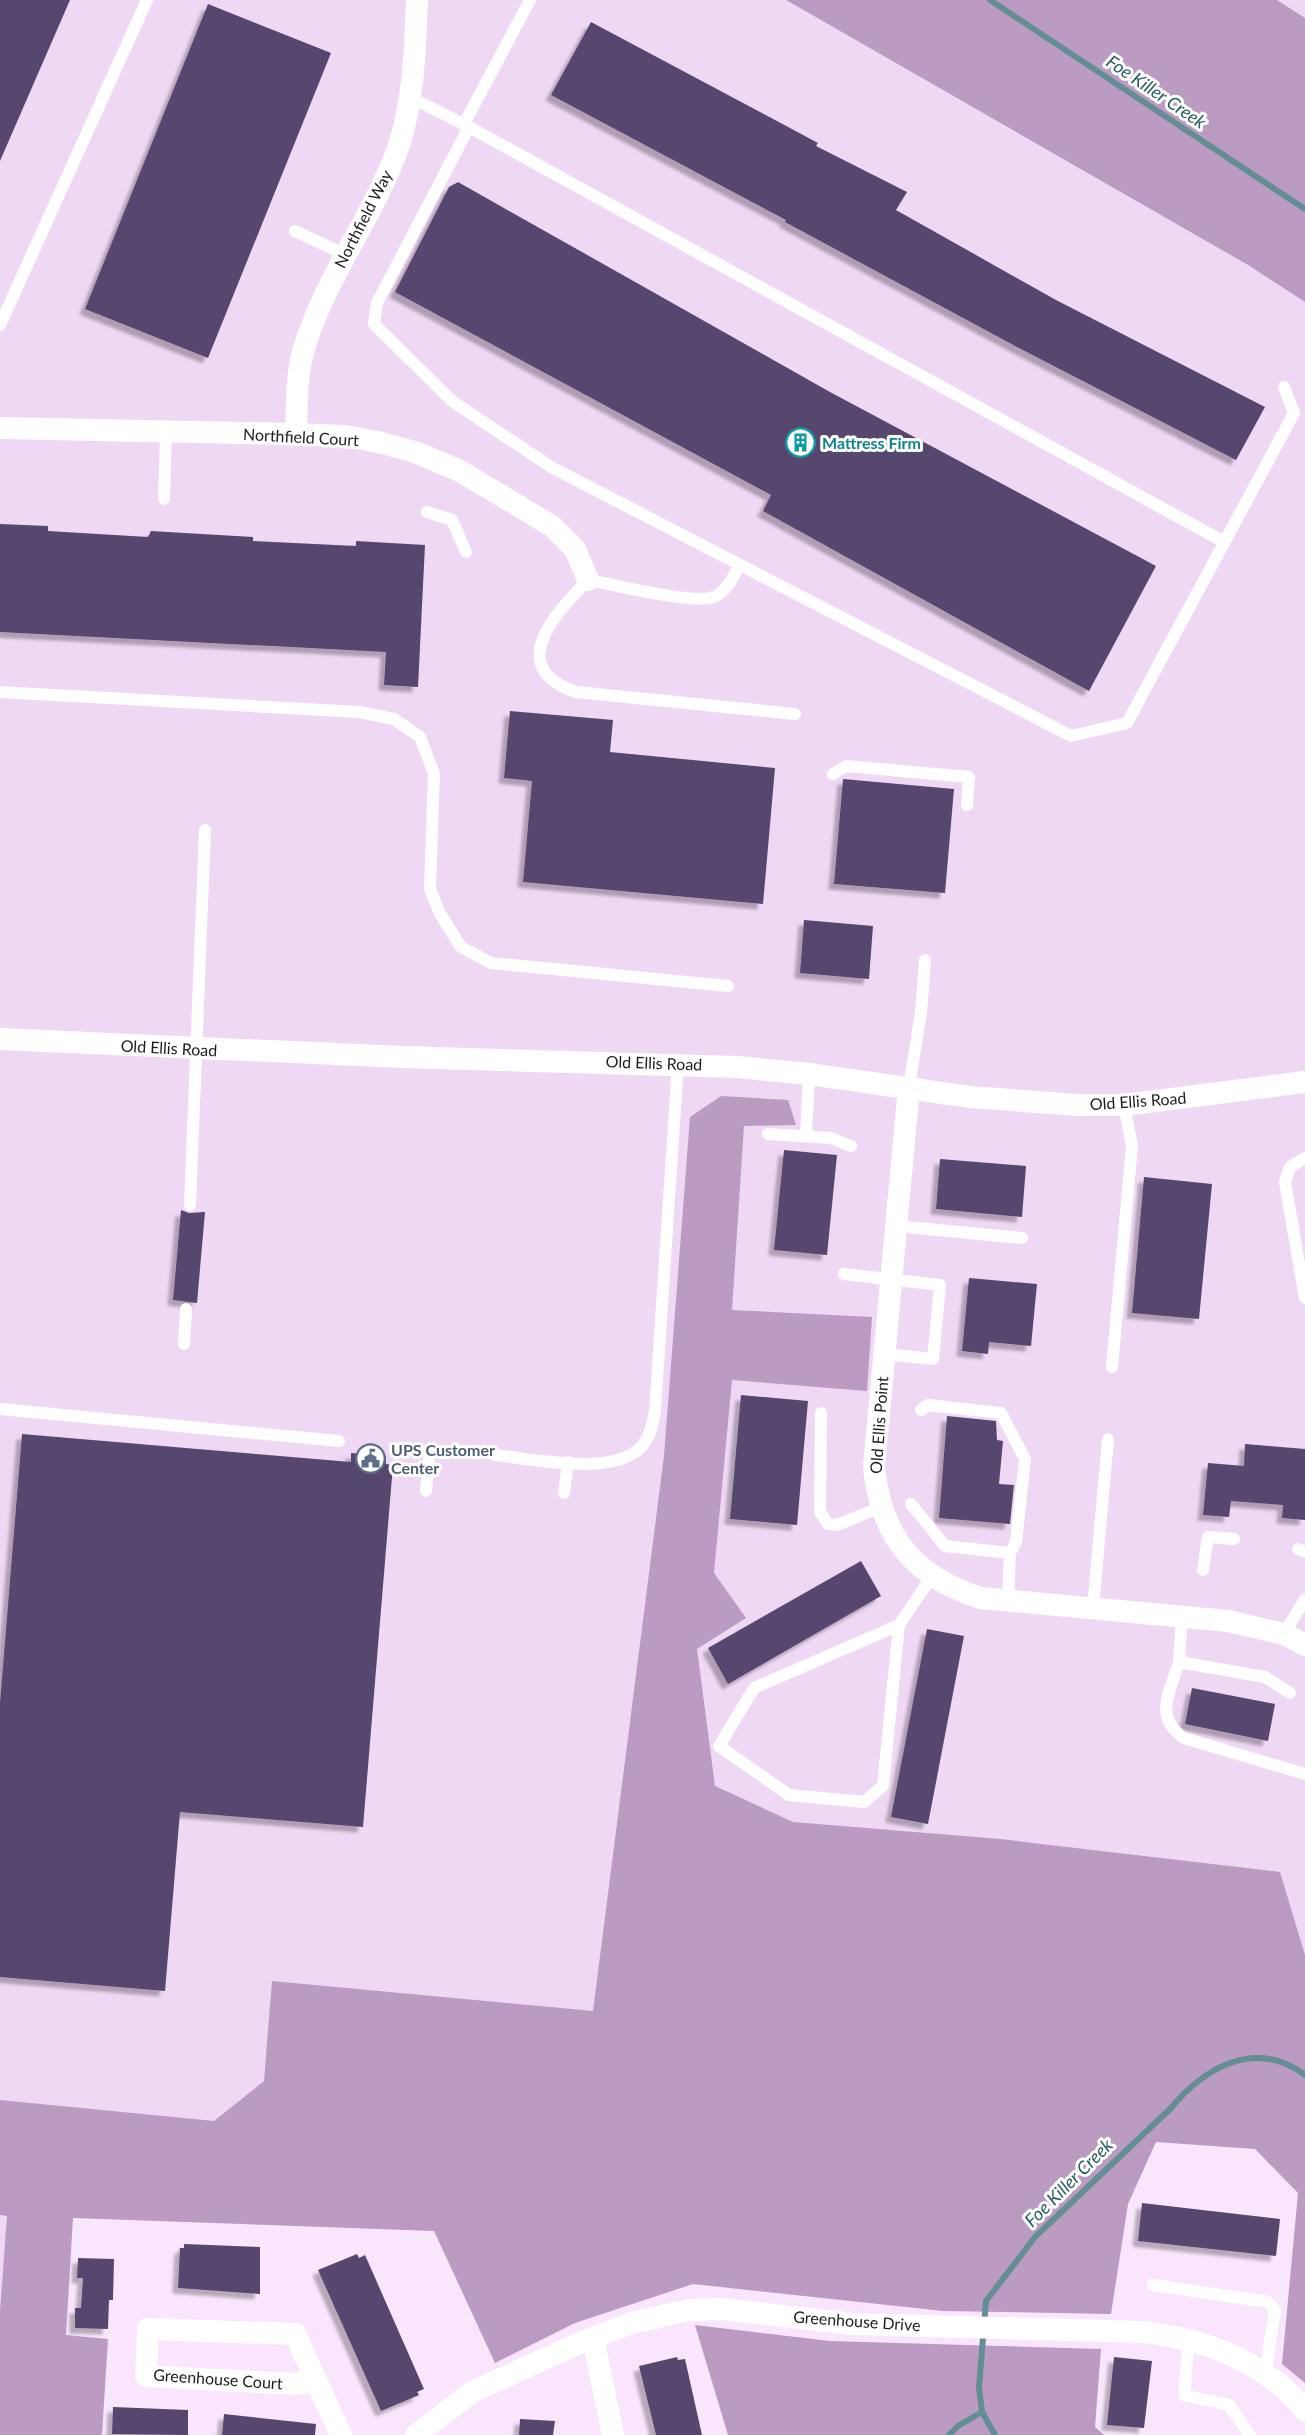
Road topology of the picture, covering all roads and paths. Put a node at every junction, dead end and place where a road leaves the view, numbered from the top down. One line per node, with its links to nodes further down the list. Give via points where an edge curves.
1 (147, 0): 8 (lane)
2 (417, 0): 4 (street, Northfield Way)
3 (530, 0): 5 (lane)
4 (410, 97): 5 (lane); 7 (street, Northfield Way, via 392,162)
5 (467, 125): 15 (lane); 17 (lane, via 376,303 374,324 452,401 551,467)
6 (295, 231): 7 (lane)
7 (346, 255): 12 (street, Northfield Way, via 322,300 303,354)
8 (0, 325)
9 (1284, 387): 15 (lane, via 1294,413)
10 (0, 428): 11 (street, Northfield Court)
11 (166, 432): 12 (street, Northfield Court); 13 (lane)
12 (296, 434): 18 (street, Northfield Court, via 378,442 453,467 552,526 575,549)
13 (164, 499)
14 (427, 512): 16 (lane, via 452,520)
15 (1224, 542): 17 (lane, via 1127,723 1071,736)
16 (466, 552)
17 (740, 565): 18 (lane, via 728,586 705,600)
18 (588, 580): 20 (lane, via 543,632 539,651 542,664 561,687 576,692)
19 (0, 692): 25 (lane, via 359,712 394,719 420,737 434,774 430,888 461,947 490,963)
20 (795, 714)
21 (833, 774): 22 (lane, via 846,766 969,777)
22 (967, 805)
23 (205, 830): 27 (lane)
24 (925, 960): 31 (lane)
25 (728, 986)
26 (0, 1039): 27 (street, Old Ellis Road)
27 (195, 1049): 28 (street, Old Ellis Road); 37 (lane)
28 (678, 1064): 29 (street, Old Ellis Road); 54 (lane, via 651,1430 644,1443 620,1460 605,1464)
29 (809, 1074): 31 (street, Old Ellis Road); 34 (lane)
30 (1305, 1082): 32 (street, Old Ellis Road)
31 (909, 1088): 32 (street, Old Ellis Road, via 1033,1104); 38 (street, Old Ellis Point)
32 (1124, 1105): 46 (lane, via 1132,1146)
33 (768, 1134): 34 (lane)
34 (806, 1136): 35 (lane, via 831,1138)
35 (851, 1146)
36 (1305, 1158): 42 (lane, via 1290,1167 1286,1182)
37 (190, 1205)
38 (896, 1226): 39 (lane); 41 (street, Old Ellis Point)
39 (1022, 1238)
40 (844, 1274): 41 (lane)
41 (891, 1281): 45 (street, Old Ellis Point); 45 (lane, via 940,1286 933,1359)
42 (1305, 1298)
43 (186, 1309): 44 (lane)
44 (184, 1344)
45 (884, 1354): 58 (street, Old Ellis Point, via 874,1467)
46 (1112, 1367)
47 (0, 1409): 51 (lane)
48 (921, 1410): 60 (lane, via 928,1405 1001,1413 1025,1459 1016,1542)
49 (821, 1413): 58 (lane, via 820,1512 828,1524 837,1525)
50 (1108, 1439): 65 (lane)
51 (339, 1441)
52 (430, 1449): 55 (lane)
53 (495, 1455): 54 (lane)
54 (568, 1462): 56 (lane)
55 (426, 1491)
56 (564, 1493)
57 (911, 1504): 60 (lane, via 945,1546)
58 (880, 1507): 62 (street, Old Ellis Point, via 897,1542)
59 (1234, 1539): 61 (lane, via 1208,1538)
60 (1010, 1553): 64 (lane)
61 (1203, 1570)
62 (932, 1576): 64 (street, Old Ellis Point, via 955,1590 981,1598); 67 (lane)
63 (1305, 1599): 68 (lane)
64 (1008, 1600): 65 (street, Old Ellis Point)
65 (1093, 1608): 66 (street, Old Ellis Point)
66 (1182, 1617): 68 (street, Old Ellis Point, via 1228,1621); 70 (lane)
67 (899, 1625): 67 (lane, via 754,1688 719,1746 789,1796 864,1802 883,1786)
68 (1284, 1634): 69 (street, Old Ellis Point)
69 (1305, 1645)
70 (1179, 1662): 71 (lane, via 1265,1677); 72 (lane, via 1165,1707 1172,1729 1184,1738)
71 (1290, 1693)
72 (1305, 1774)
73 (1153, 2285): 76 (lane, via 1268,2302 1275,2310)
74 (593, 2338): 75 (street, Greenhouse Drive, via 631,2323 689,2310 721,2309 852,2325 1144,2332); 80 (street, Greenhouse Drive, via 472,2392); 81 (street)
75 (1189, 2339): 76 (street, Greenhouse Drive, via 1243,2360); 82 (lane, via 1184,2396 1229,2405)
76 (1265, 2375): 78 (street, Greenhouse Drive)
77 (316, 2380): 77 (street, Greenhouse Court, via 295,2334 148,2329 146,2376 295,2384); 79 (street, Greenhouse Court)
78 (1305, 2411)
79 (341, 2435)
80 (416, 2435)
81 (613, 2435)
82 (1250, 2435)

